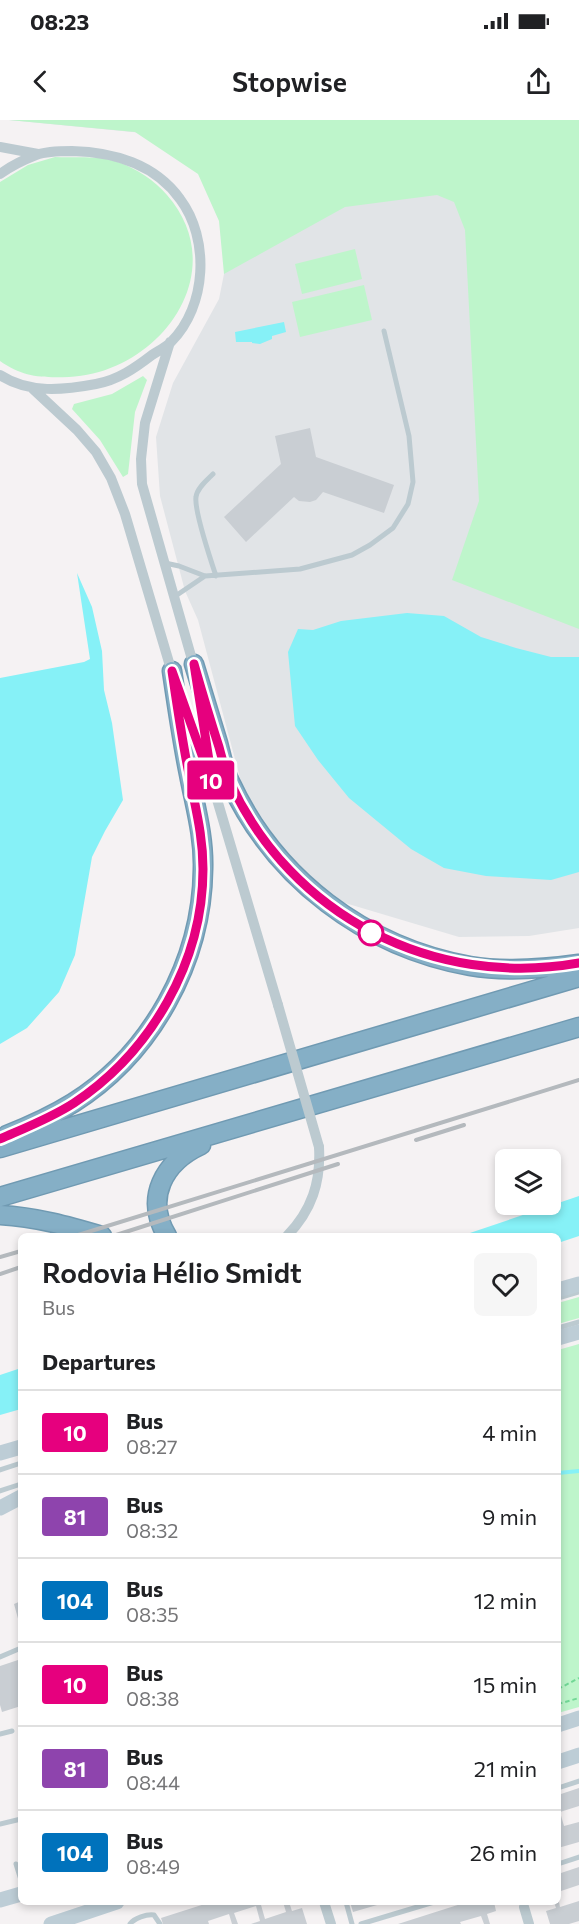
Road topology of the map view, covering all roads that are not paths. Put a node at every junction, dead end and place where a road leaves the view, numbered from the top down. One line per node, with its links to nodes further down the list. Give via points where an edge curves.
1 (0, 147): 2 (street)
2 (38, 154): 3 (street); 5 (street, via 63,151 119,157 147,169 180,198 201,255 200,280 183,325)
3 (0, 174)
4 (384, 331): 11 (lane, via 409,436 413,482 400,518 393,528 352,555 300,569)
5 (170, 342): 7 (street, via 134,369 108,382 68,390); 9 (street, via 145,423 141,459 142,484)
6 (2, 377): 7 (street)
7 (33, 388): 14 (street, via 77,430 111,478)
8 (213, 474): 11 (lane, via 196,497)
9 (163, 563): 10 (lane); 12 (street)
10 (205, 576): 11 (lane); 12 (lane)
11 (216, 576)
12 (172, 597): 13 (street)
13 (194, 664): 15 (street); 16 (highway, via 229,780 254,827 287,869 326,904 371,933 420,954 471,966 524,969)
14 (172, 671): 15 (street); 20 (highway, via 200,822 203,870 198,917 186,963 166,1006 138,1046 105,1080 74,1103)
15 (213, 786): 26 (street, bridge, via 319,1147 314,1197)
16 (579, 963)
17 (579, 976): 21 (highway)
18 (579, 1027): 19 (highway)
19 (246, 1124): 22 (highway); 25 (highway, via 187,1151 171,1165 161,1183 157,1204)
20 (0, 1139)
21 (0, 1148)
22 (0, 1197)
23 (0, 1215): 24 (highway, via 55,1222)
24 (92, 1233)
25 (166, 1233)
26 (288, 1233)
27 (579, 1284): 28 (street)
28 (561, 1289)
29 (579, 1292): 30 (lane)
30 (561, 1297)
31 (579, 1322): 32 (lane)
32 (561, 1327)
33 (579, 1332): 34 (street)
34 (561, 1337)
35 (18, 1448): 36 (street)
36 (0, 1453)
37 (18, 1464): 38 (lane)
38 (0, 1470)
39 (18, 1485): 40 (lane)
40 (0, 1491)
41 (18, 1493): 42 (street)
42 (0, 1499)
43 (18, 1499): 44 (street)
44 (0, 1508)
45 (18, 1649): 46 (lane)
46 (0, 1657)
47 (579, 1718): 48 (street)
48 (561, 1724)
49 (12, 1731): 50 (lane)
50 (0, 1734)
51 (579, 1755): 52 (street)
52 (561, 1761)
53 (579, 1781): 54 (lane)
54 (561, 1787)
55 (18, 1820): 56 (lane)
56 (0, 1824)
57 (579, 1857): 58 (lane)
58 (561, 1863)
59 (16, 1864): 60 (lane)
60 (18, 1870)
61 (18, 1895): 62 (street)
62 (0, 1900)
63 (108, 1905): 68 (street)
64 (325, 1905): 71 (street)
65 (347, 1905): 72 (lane)
66 (424, 1905): 73 (lane)
67 (524, 1906): 74 (street)
68 (51, 1924)
69 (130, 1924): 70 (lane, via 150,1914)
70 (160, 1924)
71 (331, 1924)
72 (352, 1924)
73 (361, 1924)
74 (529, 1924)

